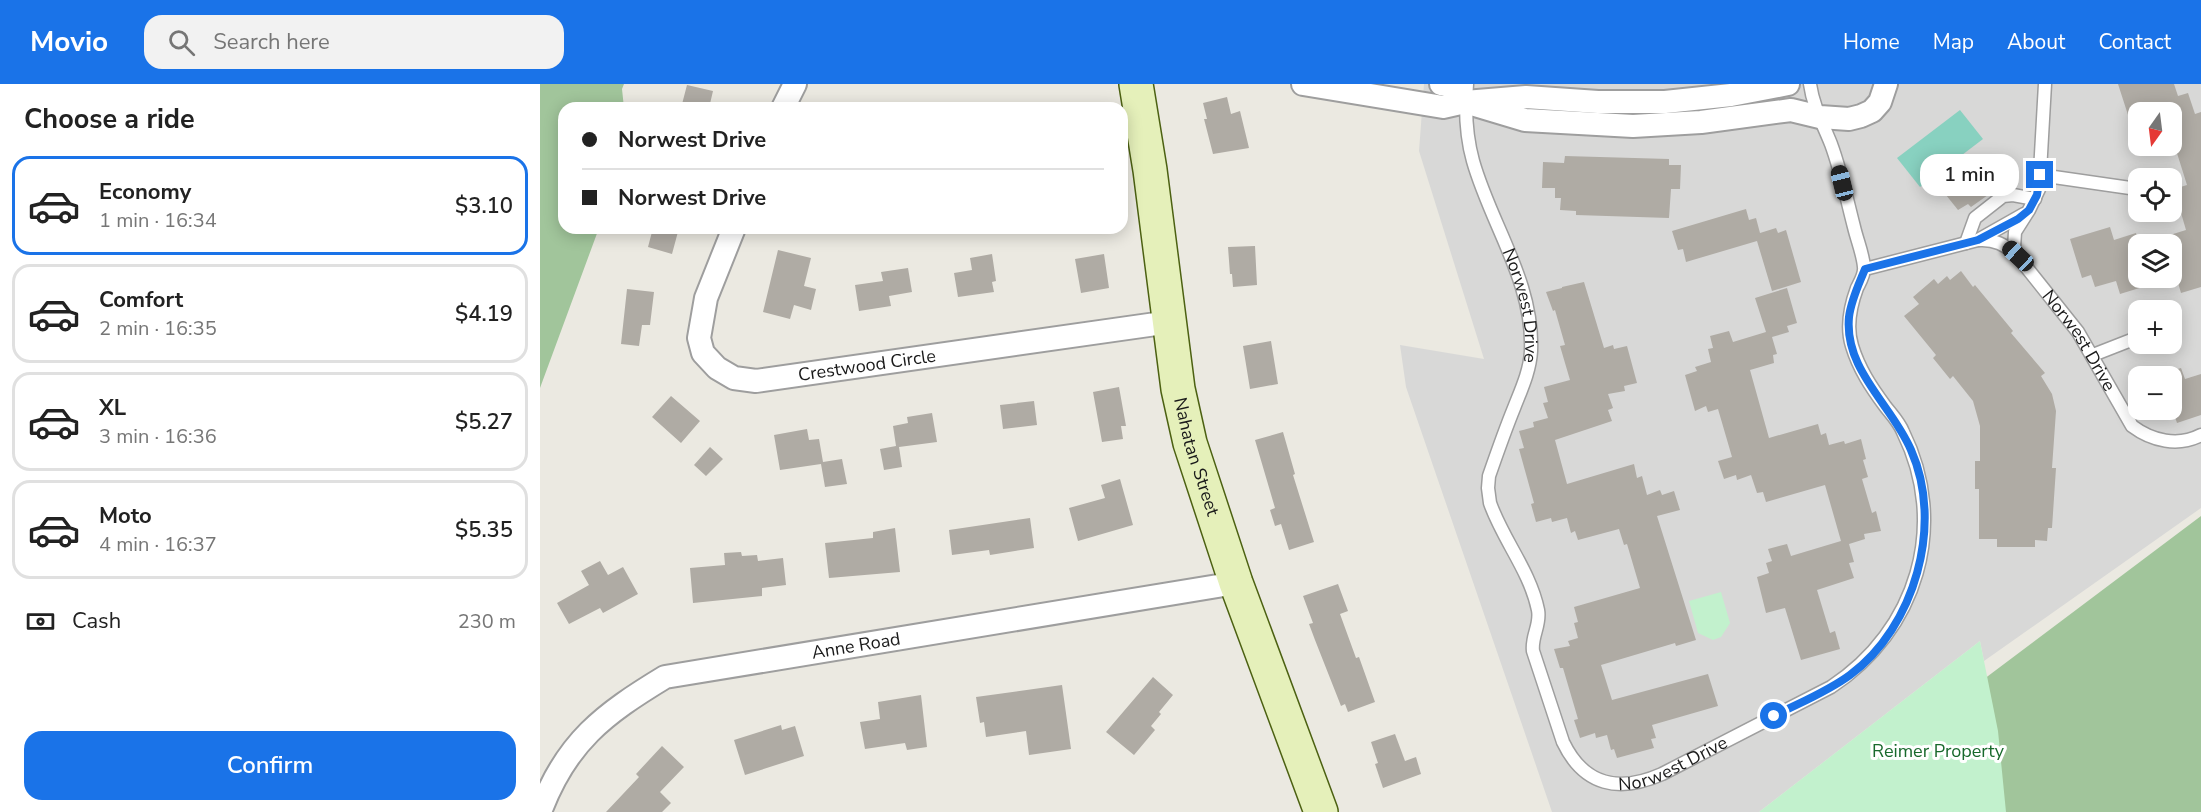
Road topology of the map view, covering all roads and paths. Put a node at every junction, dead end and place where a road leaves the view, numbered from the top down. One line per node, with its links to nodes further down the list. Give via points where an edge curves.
1 (795, 84): 10 (street)
2 (1136, 84): 19 (main road, Nahatan Street)
3 (1303, 84): 9 (street, via 1443,107)
4 (1442, 84): 9 (street)
5 (1788, 84): 9 (street, via 1665,102 1598,102)
6 (1810, 84): 11 (lane)
7 (1886, 84): 11 (street, via 1880,102 1861,117)
8 (2045, 84): 12 (lane)
9 (1466, 93): 11 (street, via 1526,120 1598,125 1668,125 1791,110); 18 (lane, Norwest Drive, via 1473,164 1523,289 1530,322 1527,372 1489,476 1490,502 1533,592 1539,614 1533,651 1563,742 1578,765 1596,778 1622,785 1655,777 1831,687 1869,657 1899,617 1918,564 1924,506 1913,453 1902,429 1862,373 1851,344 1853,299)
10 (786, 102)
11 (1820, 117): 18 (lane, via 1837,161)
12 (2040, 175): 13 (lane); 14 (lane)
13 (2128, 188)
14 (2032, 205): 16 (lane, via 2018,219); 16 (lane, via 2013,195 2003,196 1976,218); 17 (lane, via 2014,236)
15 (732, 234): 19 (street, Crestwood Circle, via 706,298 699,338 703,353 734,378 756,381)
16 (1972, 241): 17 (lane, via 1990,240); 18 (lane)
17 (2018, 256): 21 (lane, Norwest Drive)
18 (1865, 269)
19 (1170, 322): 23 (main road, Nahatan Street, via 1190,443)
20 (2128, 341): 21 (lane)
21 (2093, 355): 22 (lane, Norwest Drive, via 2127,419 2139,431 2174,442)
22 (2201, 435)
23 (1236, 583): 24 (street, Anne Road, via 665,677 622,703 585,734 560,769); 25 (main road, Nahatan Street)
24 (540, 812)
25 (1321, 812)

